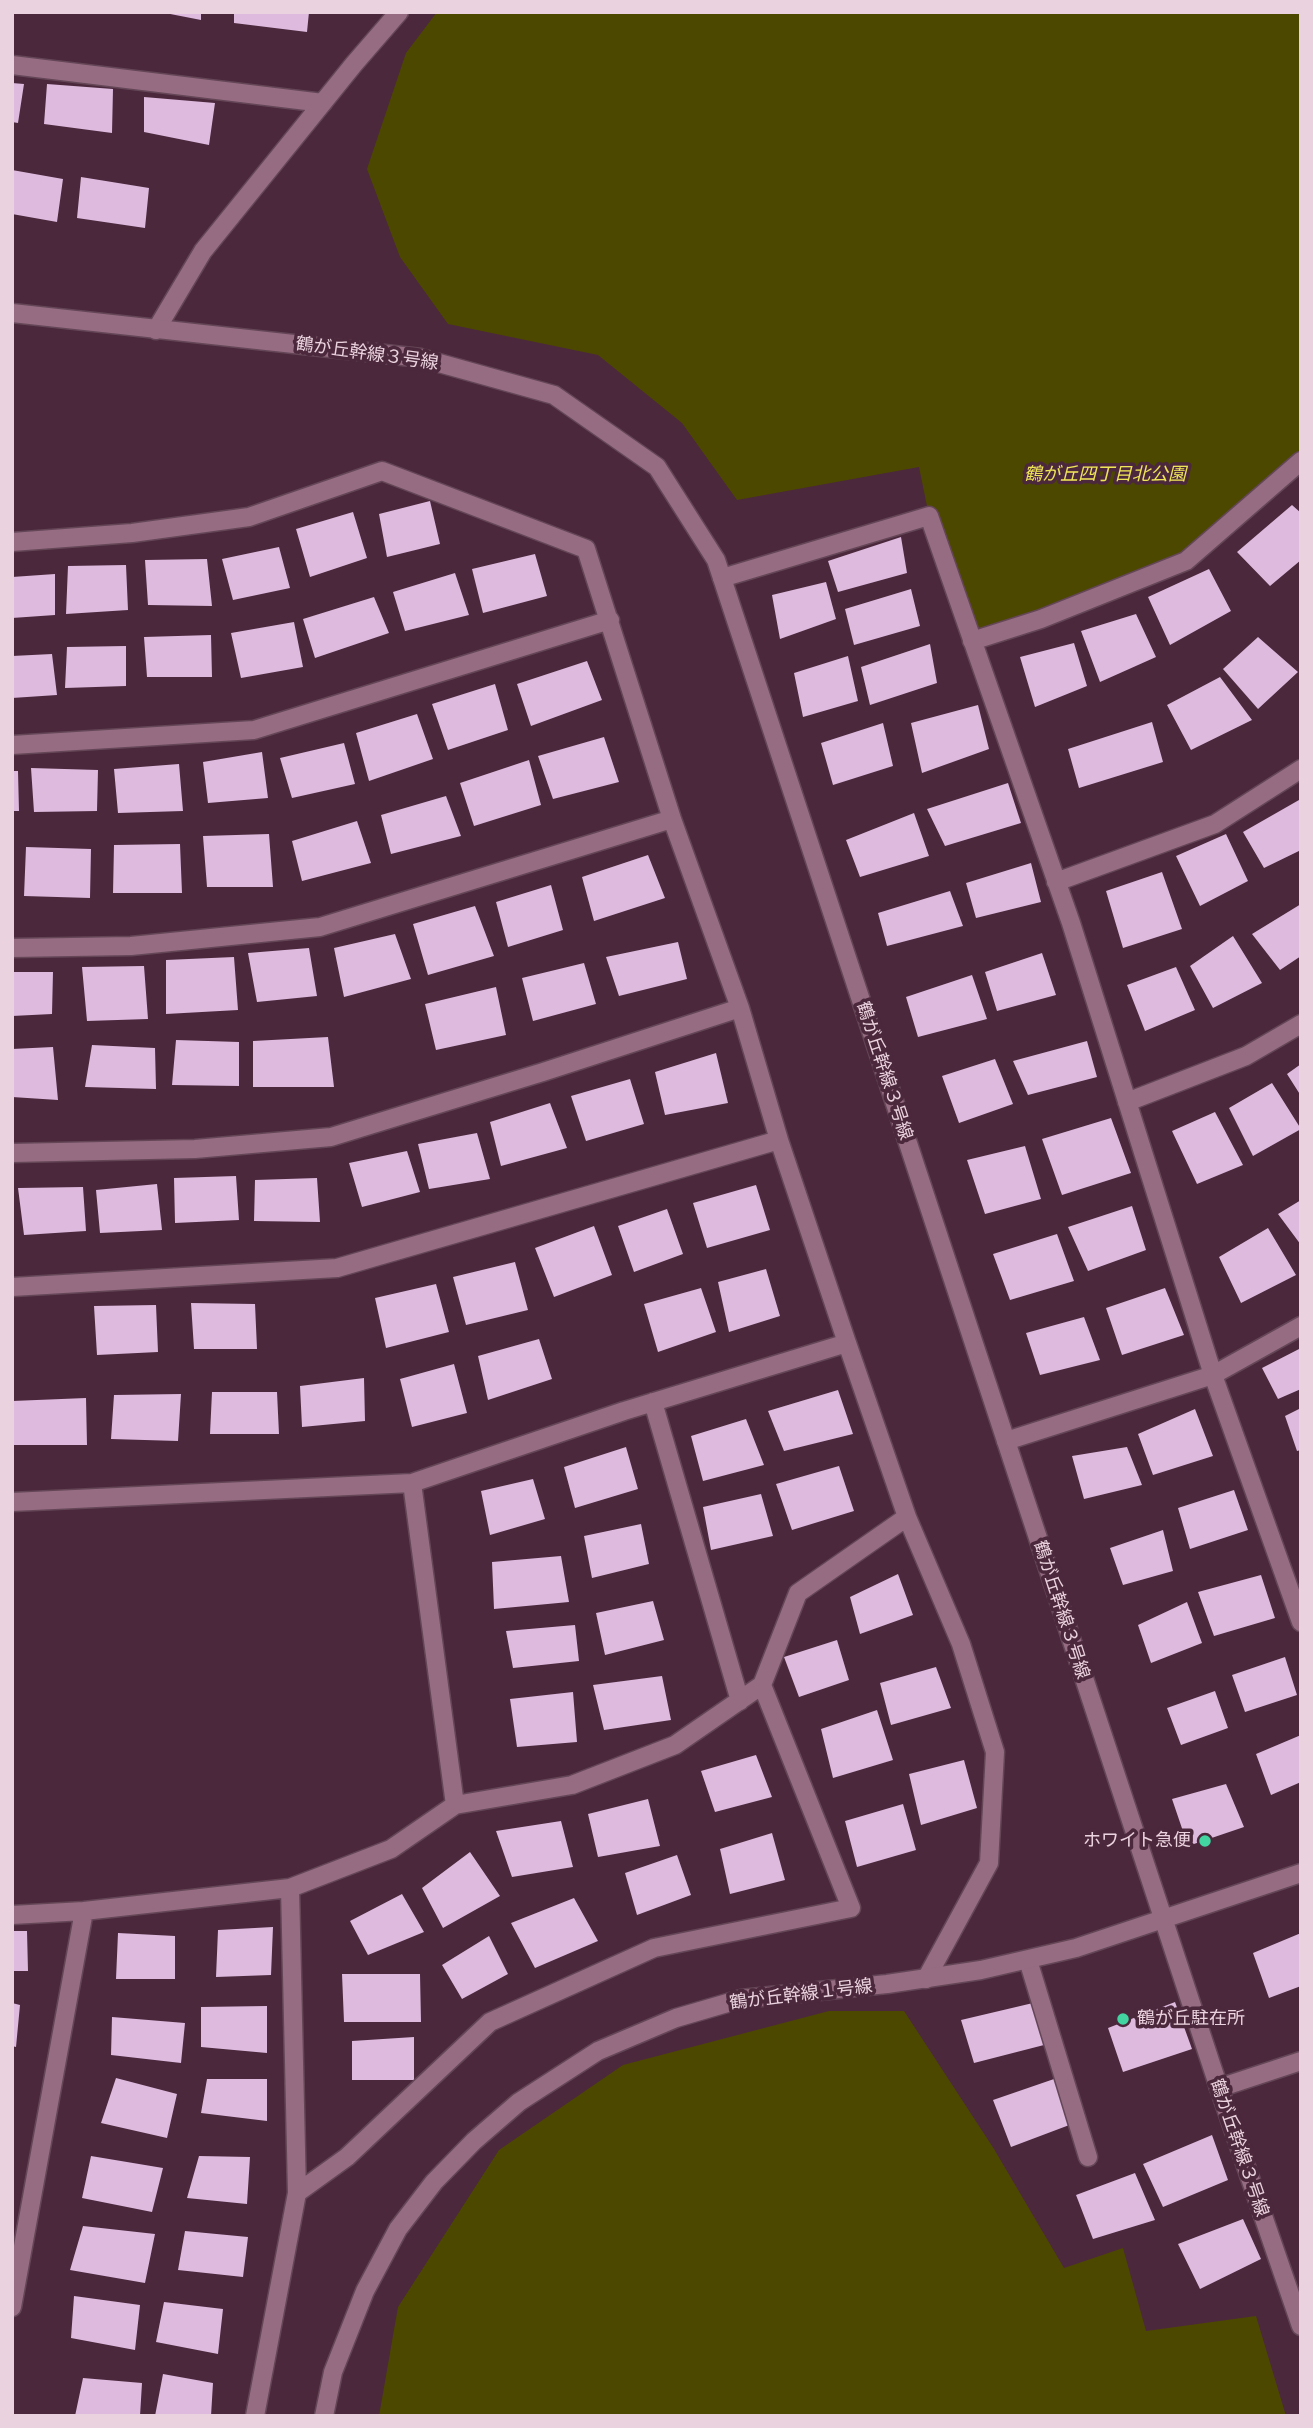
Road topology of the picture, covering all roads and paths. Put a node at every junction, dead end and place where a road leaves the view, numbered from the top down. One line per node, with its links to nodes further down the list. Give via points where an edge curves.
1 (399, 12): 3 (street)
2 (12, 65): 3 (street)
3 (323, 103): 5 (street, via 203,251)
4 (12, 313): 5 (street, 鶴が丘幹線３号線)
5 (156, 330): 8 (street, 鶴が丘幹線３号線, via 421,358 554,395 657,467 716,560)
6 (1301, 461): 10 (street, via 1186,561 1041,619)
7 (12, 542): 9 (street, via 132,533 249,517 382,471 586,549)
8 (722, 578): 10 (street, via 929,516); 26 (street, 鶴が丘幹線３号線)
9 (610, 620): 11 (street, via 254,730); 13 (street)
10 (972, 641): 14 (street)
11 (12, 746)
12 (1301, 769): 14 (street, via 1216,824)
13 (672, 819): 15 (street, via 320,927 131,946); 16 (street)
14 (1056, 882): 18 (street)
15 (12, 948)
16 (740, 1008): 19 (street); 20 (street, via 331,1137 195,1149)
17 (1301, 1024): 18 (street, via 1246,1056)
18 (1127, 1102): 24 (street)
19 (779, 1140): 21 (street, via 337,1268); 23 (street)
20 (12, 1153)
21 (12, 1287)
22 (1301, 1326): 24 (street)
23 (847, 1343): 25 (street); 29 (street)
24 (1213, 1375): 26 (street); 30 (street)
25 (653, 1402): 27 (street); 32 (street)
26 (1006, 1441): 38 (street, 鶴が丘幹線３号線)
27 (412, 1483): 28 (street); 33 (street)
28 (12, 1502)
29 (907, 1517): 31 (street, via 798,1592); 40 (street, via 961,1644 995,1752 989,1863)
30 (1301, 1622)
31 (762, 1685): 32 (street); 44 (street, via 850,1908 654,1948 490,2022 347,2157)
32 (740, 1700): 33 (street, via 675,1745 572,1785)
33 (455, 1805): 35 (street, via 391,1849)
34 (1301, 1873): 38 (street, 鶴が丘幹線１号線)
35 (290, 1888): 36 (street); 44 (street)
36 (84, 1911): 37 (street); 45 (street)
37 (12, 1915)
38 (1163, 1919): 39 (street, 鶴が丘幹線１号線); 42 (street, 鶴が丘幹線３号線)
39 (1028, 1960): 40 (street, 鶴が丘幹線１号線); 43 (street)
40 (926, 1979): 48 (street, 鶴が丘幹線１号線, via 741,1999 676,2018 597,2051 519,2102 434,2182 398,2228 365,2291 333,2372)
41 (1301, 2061): 42 (street)
42 (1219, 2088): 46 (street, 鶴が丘幹線３号線)
43 (1088, 2157)
44 (297, 2193): 47 (street)
45 (12, 2307)
46 (1301, 2326)
47 (255, 2416)
48 (324, 2416)

